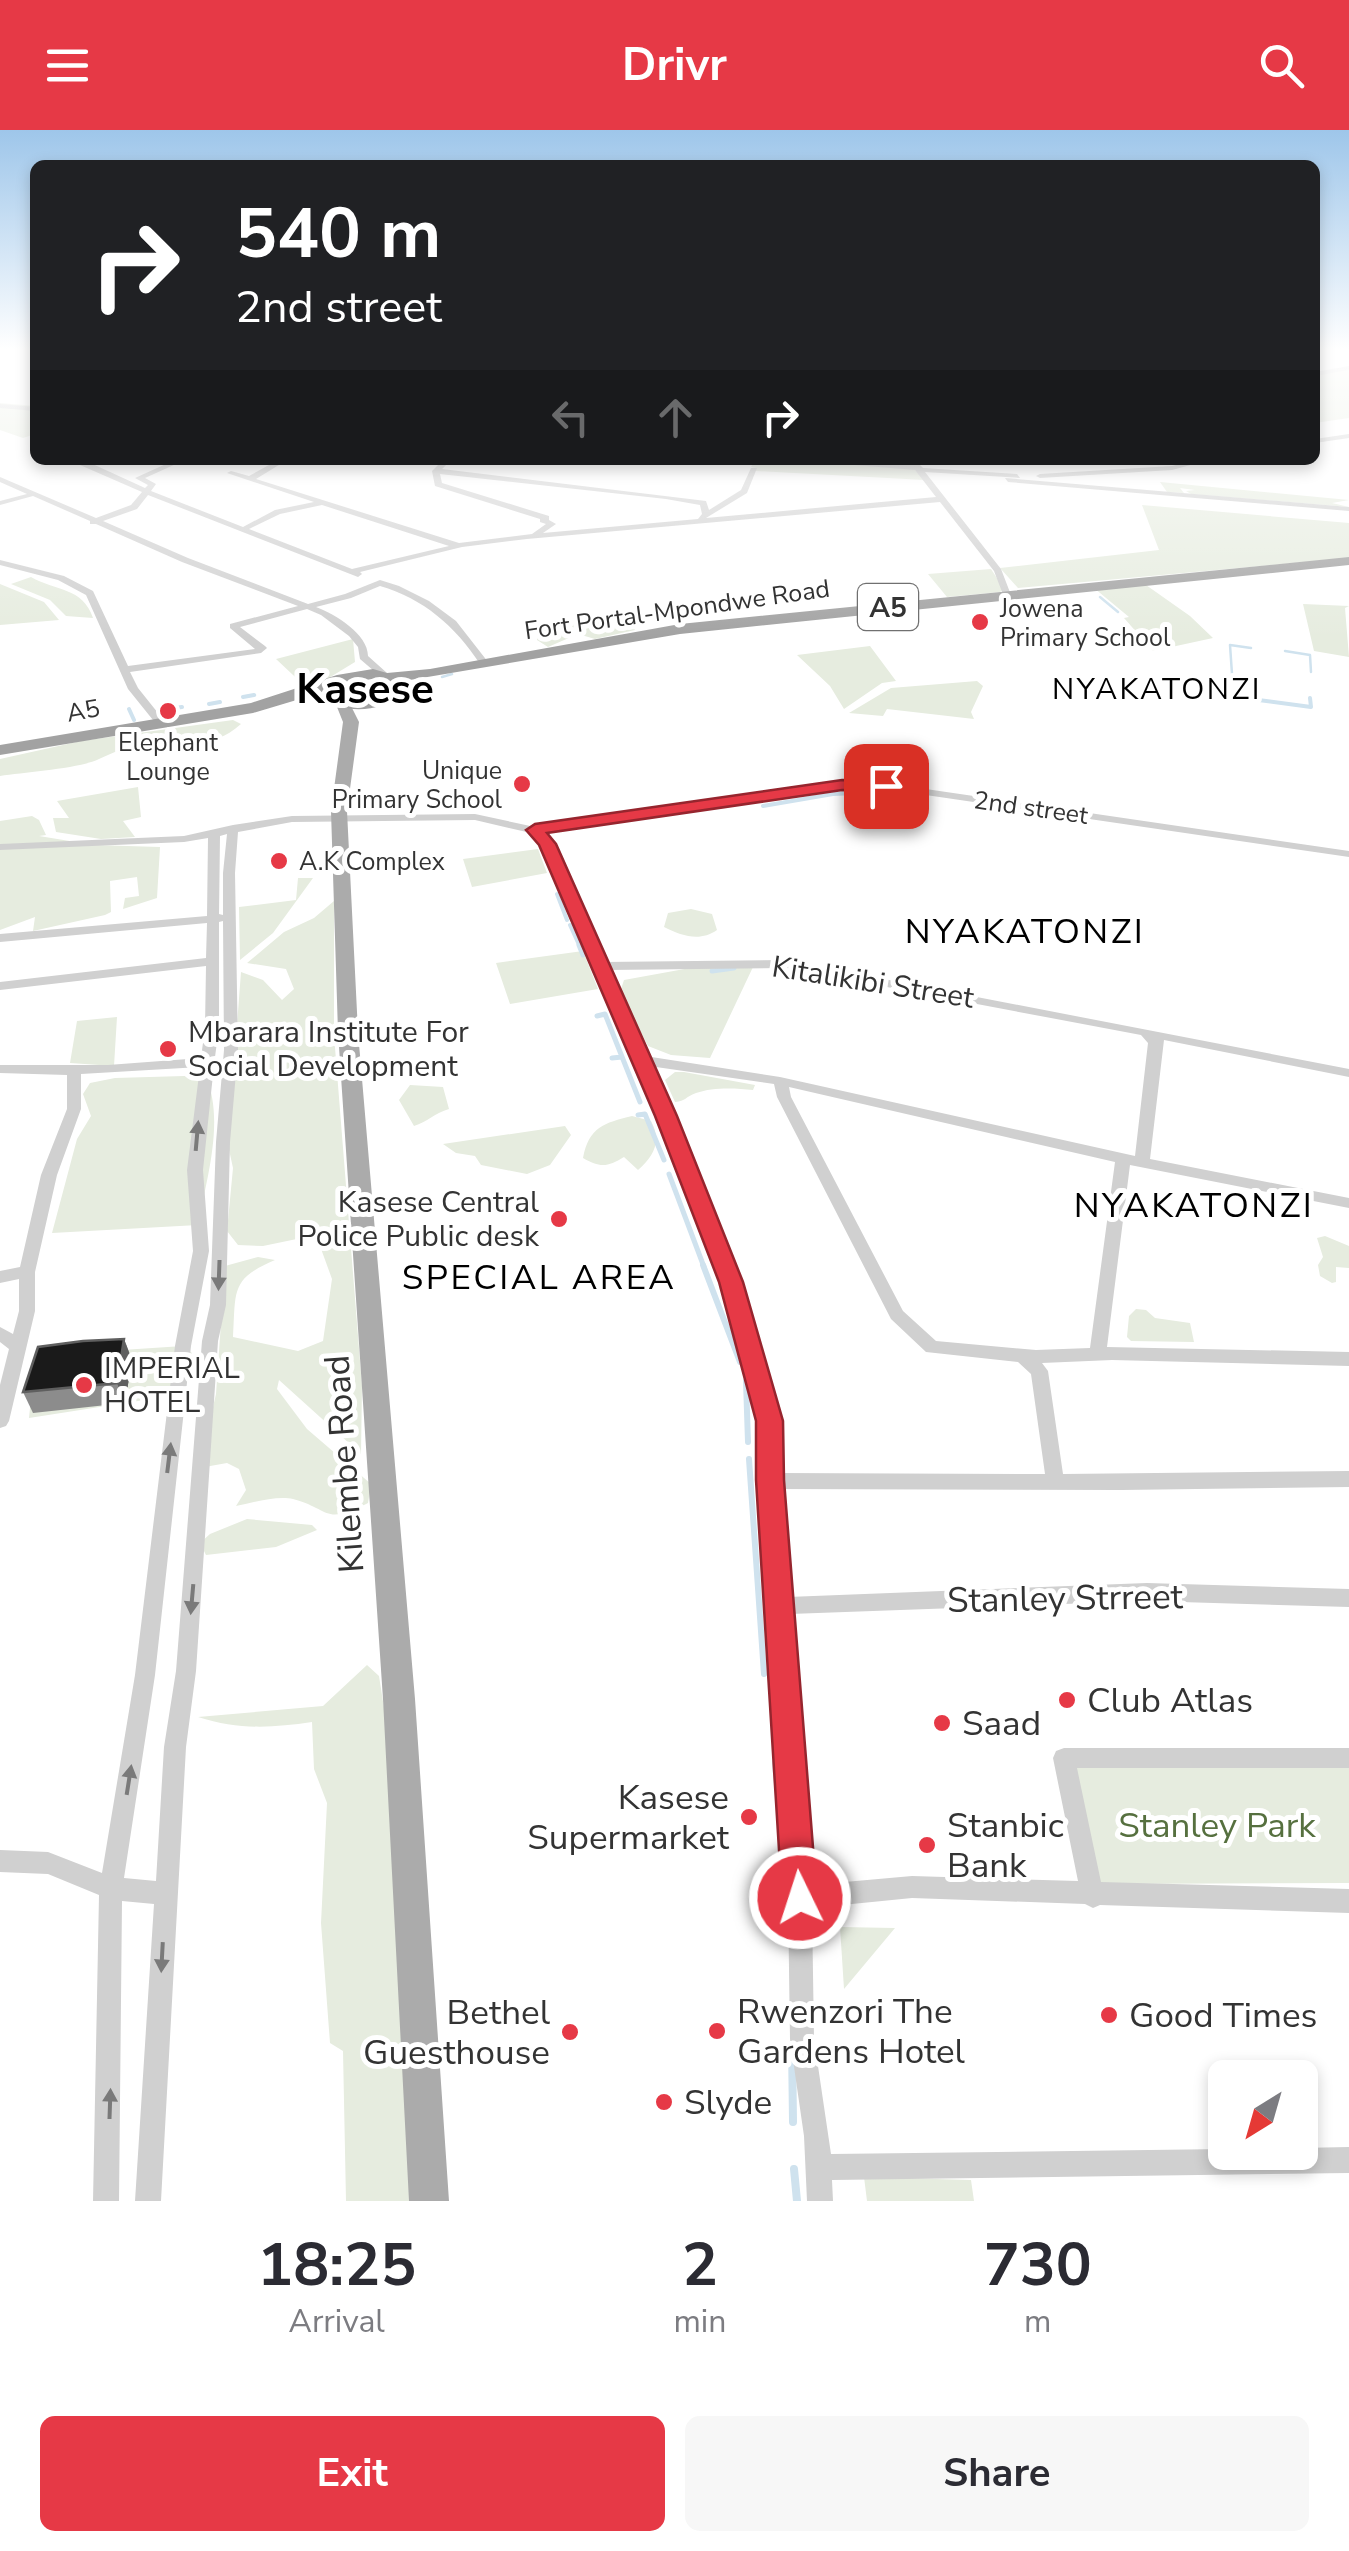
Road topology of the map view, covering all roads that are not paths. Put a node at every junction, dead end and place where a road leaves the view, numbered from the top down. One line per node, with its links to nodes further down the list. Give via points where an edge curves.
1 (88, 465): 15 (street)
2 (170, 465): 15 (street, via 139,478 152,484)
3 (274, 465): 12 (street)
4 (443, 465): 8 (street)
5 (1184, 465): 10 (street)
6 (917, 466): 10 (street); 17 (street)
7 (754, 470): 21 (street, via 744,491)
8 (436, 471): 21 (street, via 703,503); 24 (street, via 438,484 552,524)
9 (231, 472): 12 (street)
10 (1019, 476): 14 (street)
11 (0, 479): 16 (street)
12 (250, 479): 19 (street)
13 (1008, 480): 14 (street)
14 (1039, 483): 20 (street)
15 (146, 491): 22 (street, via 125,513); 23 (street)
16 (30, 495): 18 (street); 22 (street)
17 (942, 499): 21 (street); 30 (street, via 998,571)
18 (0, 503)
19 (320, 503): 23 (street); 25 (street)
20 (1349, 509)
21 (702, 517): 24 (street)
22 (94, 522): 31 (street)
23 (246, 528): 28 (street)
24 (527, 537): 25 (street)
25 (459, 546): 28 (street)
26 (1349, 561): 30 (highway, Fort Portal-Mpondwe Road / A5)
27 (0, 562): 34 (street, via 90,593)
28 (353, 571): 29 (street)
29 (380, 584): 31 (street); 33 (street, via 421,599 468,635)
30 (1007, 595): 33 (highway, Fort Portal-Mpondwe Road / A5, via 680,629)
31 (305, 608): 32 (street, via 334,619 363,646); 34 (street, via 233,626 262,648 258,652)
32 (363, 657): 35 (street); 36 (street)
33 (483, 662): 36 (highway, Fort Portal-Mpondwe Road / A5)
34 (123, 670): 38 (street)
35 (348, 676): 36 (highway, A5); 37 (highway, A5)
36 (391, 681): 37 (highway, A5)
37 (346, 702): 38 (highway, A5 / A5, via 292,700); 40 (main road, Kilembe Road)
38 (162, 723): 39 (highway, A5 / A5)
39 (0, 750)
40 (340, 820): 41 (street, via 292,819); 42 (street, via 475,817); 85 (main road, Kilembe Road, via 348,1032 399,1699)
41 (224, 830): 43 (street, via 184,839); 45 (street)
42 (535, 830): 44 (street, 2nd street, via 878,785); 48 (street, via 548,844)
43 (0, 847)
44 (1349, 854)
45 (222, 917): 46 (street); 47 (street); 51 (street)
46 (0, 938)
47 (213, 961): 49 (street); 53 (street)
48 (600, 966): 50 (street, Kitalikibi Street, via 786,964); 52 (street)
49 (0, 986)
50 (1154, 1036): 56 (street, Kitalikibi Street); 59 (street)
51 (230, 1060): 53 (street); 77 (street, one-way to 77, via 218,1305)
52 (640, 1060): 57 (street); 70 (street, via 751,1344 770,1421)
53 (207, 1062): 55 (street); 76 (street, one-way to 53, via 201,1251 195,1170)
54 (0, 1069): 55 (street)
55 (74, 1072): 61 (street, via 74,1110 49,1175)
56 (1349, 1074)
57 (780, 1081): 58 (street); 67 (street, via 897,1315 932,1347)
58 (1123, 1159): 59 (street); 65 (street)
59 (1142, 1162): 60 (street)
60 (1349, 1204)
61 (27, 1272): 62 (street); 64 (street)
62 (0, 1277)
63 (0, 1332): 64 (street)
64 (19, 1347): 68 (street)
65 (1098, 1353): 66 (street); 67 (street)
66 (1349, 1359)
67 (1044, 1363): 71 (street)
68 (0, 1421)
69 (1349, 1478): 71 (street)
70 (770, 1480): 71 (street); 73 (street)
71 (1055, 1482)
72 (1349, 1598): 73 (street, Stanley Strreet, via 1147,1592)
73 (781, 1606): 79 (street)
74 (1349, 1758): 78 (street, via 1064,1758)
75 (0, 1862): 76 (street, via 48,1863)
76 (111, 1888): 77 (street); 83 (street, one-way to 76)
77 (165, 1894): 84 (street, one-way to 84)
78 (1092, 1896): 79 (street, via 912,1887); 80 (street)
79 (800, 1898): 82 (street, via 802,2040)
80 (1349, 1902)
81 (1349, 2160): 82 (street)
82 (818, 2167): 86 (street)
83 (106, 2201)
84 (148, 2201)
85 (428, 2201)
86 (820, 2201)

